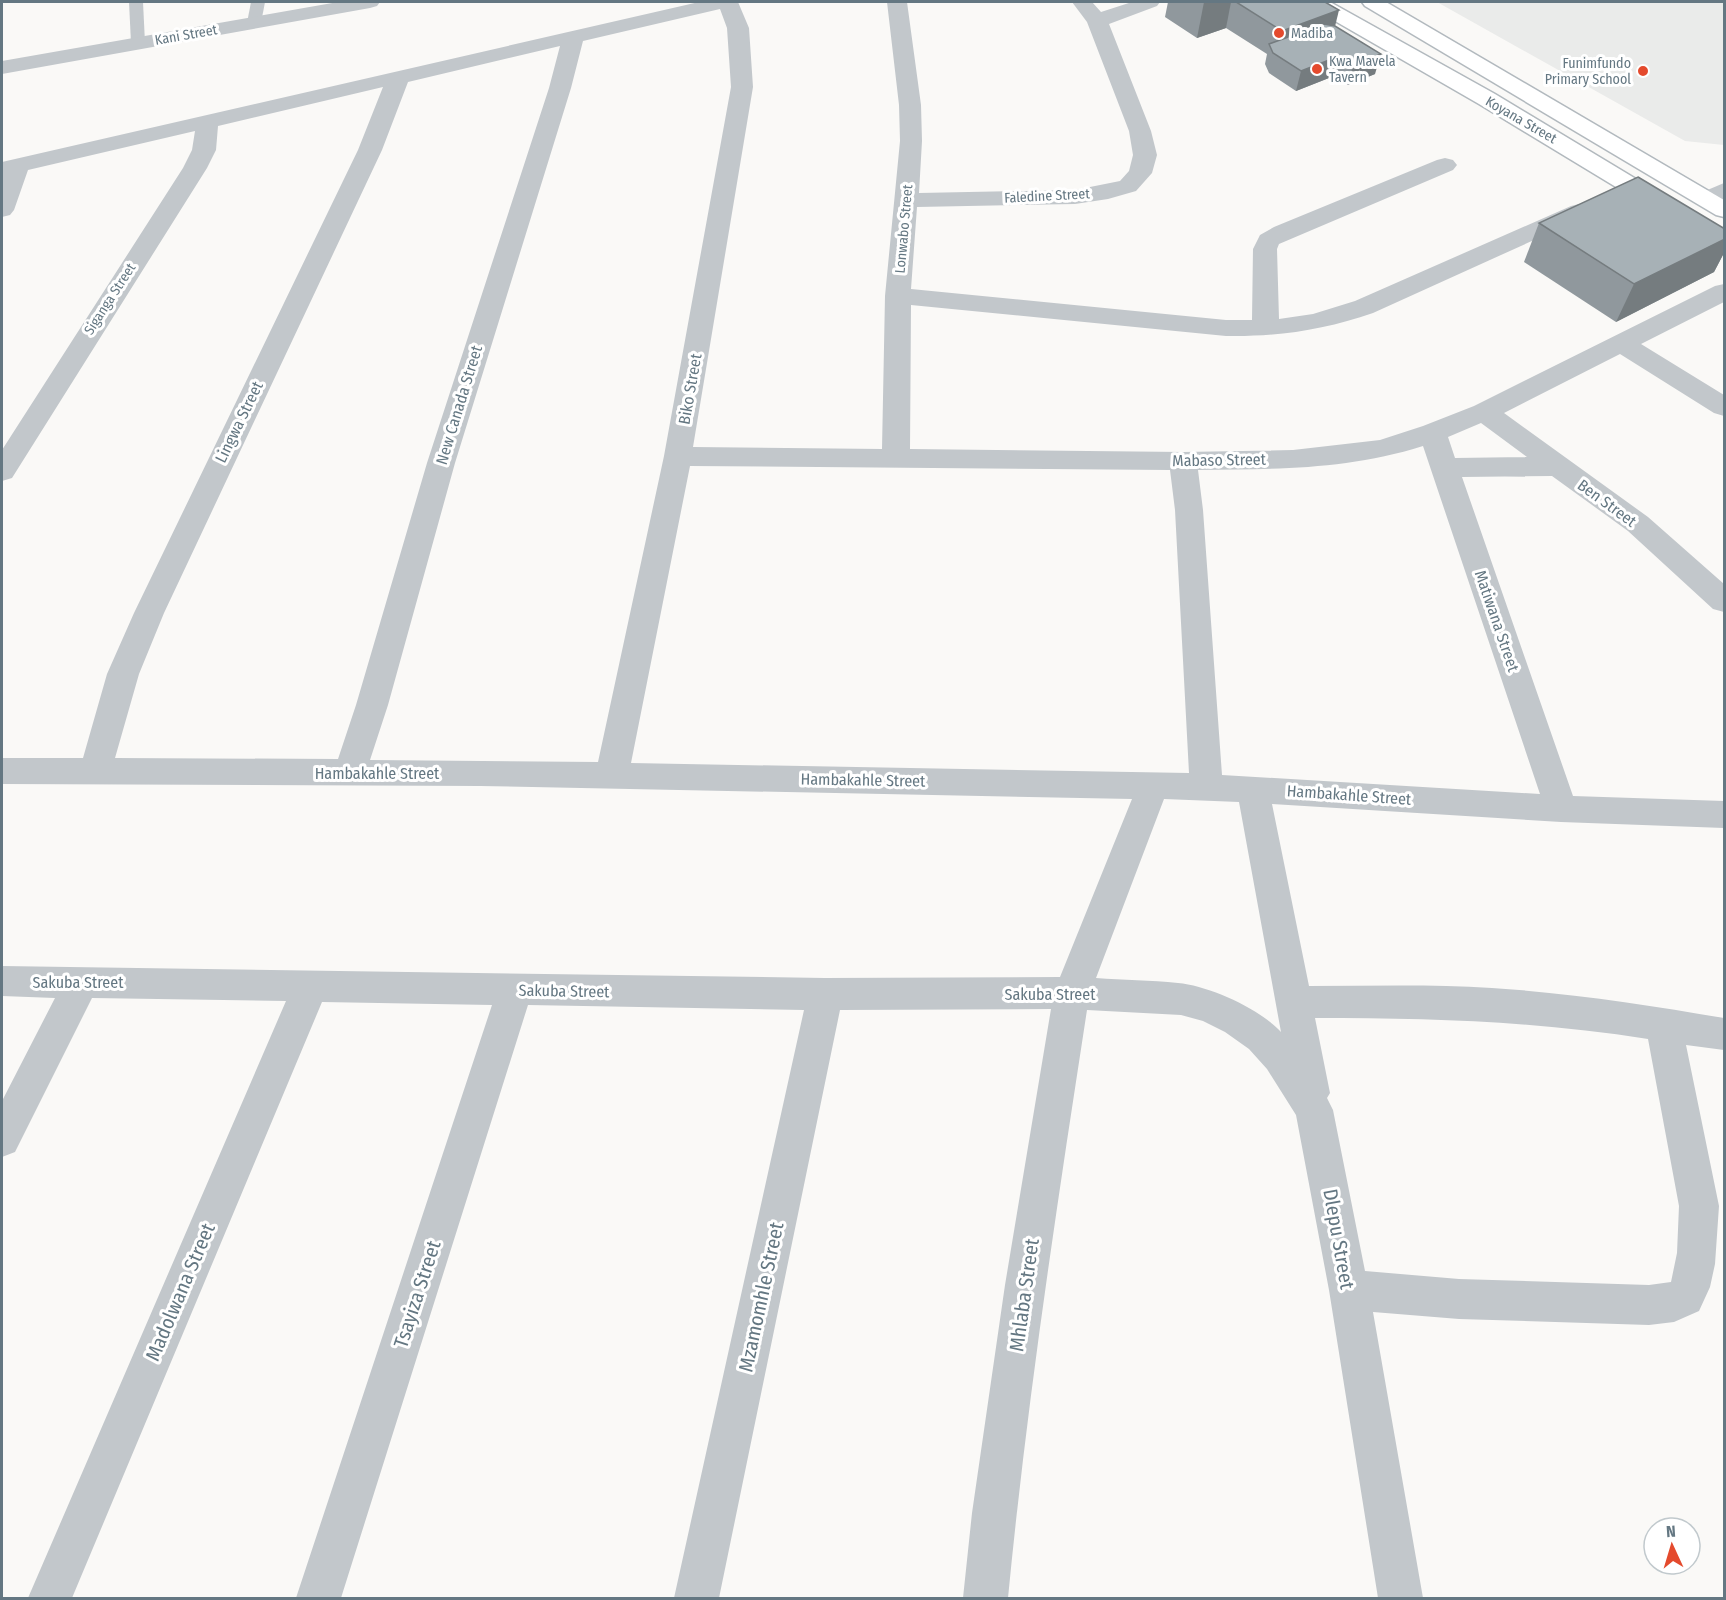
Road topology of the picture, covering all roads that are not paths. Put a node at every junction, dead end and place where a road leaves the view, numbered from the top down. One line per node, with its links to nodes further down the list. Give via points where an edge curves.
1 (136, 2): 13 (lane)
2 (258, 2): 11 (lane)
3 (370, 2): 11 (street, Kani Street)
4 (726, 2): 12 (street); 31 (street, Biko Street, via 738,28 742,87)
5 (897, 2): 20 (street, Lonwabo Street, via 910,105)
6 (1082, 2): 10 (street, Faledine Street)
7 (1150, 2): 10 (street)
8 (1316, 2): 19 (main road, Koyana Street)
9 (1372, 2): 21 (main road, Koyana Street)
10 (1096, 21): 20 (street, Faledine Street, via 1140,131 1145,155 1140,173 1128,186 1075,197)
11 (254, 23): 13 (street, Kani Street)
12 (573, 38): 15 (street); 40 (street, New Canada Street)
13 (138, 43): 14 (street, Kani Street)
14 (2, 68)
15 (398, 78): 16 (street); 39 (street, Lingwa Street, via 370,150 148,613 123,674)
16 (207, 122): 18 (street); 36 (street, Siganga Street, via 204,150 195,168)
17 (1445, 165): 26 (street, via 1269,240 1265,249)
18 (10, 168): 22 (street)
19 (1634, 186): 23 (main road, Koyana Street); 26 (street, via 1364,307 1330,320)
20 (907, 200): 25 (street, Lonwabo Street)
21 (1718, 200)
22 (2, 210)
23 (1725, 242)
24 (1725, 292): 27 (street, Mabaso Street)
25 (898, 296): 26 (street); 32 (street, Lonwabo Street)
26 (1265, 329)
27 (1622, 344): 28 (street); 29 (street, Mabaso Street)
28 (1725, 407)
29 (1484, 412): 30 (street, Mabaso Street); 34 (street, Ben Street)
30 (1433, 433): 33 (street, Mabaso Street, via 1382,449 1344,455); 35 (street, Matiwana Street)
31 (678, 456): 32 (street, Mabaso Street); 41 (street, Biko Street)
32 (896, 458): 33 (street, Mabaso Street)
33 (1183, 461): 43 (street)
34 (1554, 466): 35 (street); 37 (street, Ben Street, via 1638,524)
35 (1445, 468): 45 (street, Matiwana Street)
36 (2, 471)
37 (1725, 601)
38 (2, 771): 39 (street, Hambakahle Street)
39 (95, 773): 40 (street, Hambakahle Street)
40 (349, 774): 41 (street, Hambakahle Street)
41 (612, 775): 42 (street, Hambakahle Street)
42 (1153, 786): 43 (street, Hambakahle Street); 51 (street, Mhlaba Street)
43 (1206, 787): 44 (street, Hambakahle Street)
44 (1253, 789): 45 (street, Hambakahle Street); 54 (street)
45 (1561, 809): 46 (street, Hambakahle Street)
46 (1725, 815)
47 (2, 981): 48 (street, Sakuba Street)
48 (82, 981): 49 (street, Sakuba Street); 58 (street)
49 (310, 986): 50 (street, Sakuba Street); 60 (street, Madolwana Street)
50 (514, 990): 52 (street, Sakuba Street); 61 (street, Tsayiza Street)
51 (1072, 993): 52 (street, Sakuba Street); 53 (street, Sakuba Street); 63 (street, Mhlaba Street, via 1024,1297)
52 (825, 994): 62 (street, Mzamomhle Street)
53 (1127, 995): 57 (street, Dlepu Street, via 1181,999 1238,1021 1262,1037 1280,1057)
54 (1293, 1002): 55 (street, via 1514,1005); 57 (street)
55 (1664, 1025): 56 (street); 59 (street, via 1699,1206 1693,1269 1685,1297 1649,1305 1459,1299)
56 (1725, 1034)
57 (1314, 1110): 59 (street, Dlepu Street)
58 (2, 1139)
59 (1349, 1290): 64 (street, Dlepu Street)
60 (50, 1599)
61 (318, 1599)
62 (696, 1599)
63 (985, 1599)
64 (1401, 1599)

